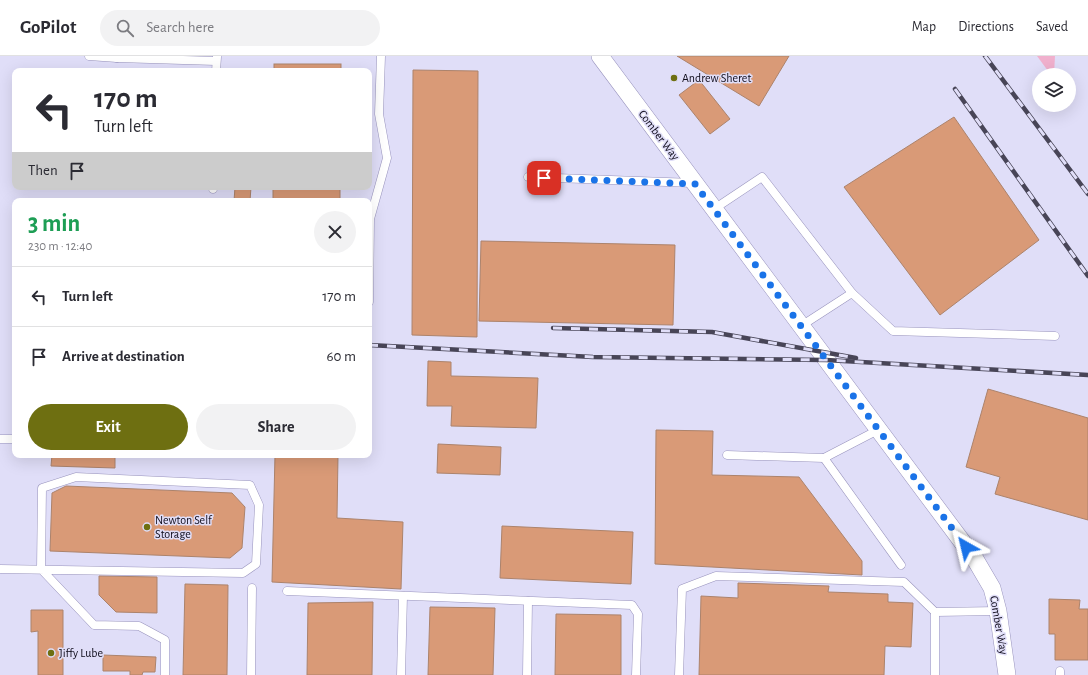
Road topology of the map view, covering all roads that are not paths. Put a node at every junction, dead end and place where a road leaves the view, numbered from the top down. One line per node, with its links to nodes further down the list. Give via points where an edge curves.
1 (89, 56): 4 (lane)
2 (381, 56): 10 (lane, via 379,114 387,158)
3 (600, 56): 8 (street, Comber Way)
4 (117, 57): 5 (lane)
5 (217, 58): 6 (lane)
6 (216, 68)
7 (528, 177): 8 (lane)
8 (695, 184): 9 (street, Comber Way)
9 (714, 209): 11 (lane, via 762,177); 12 (street, Comber Way)
10 (372, 212)
11 (852, 293): 12 (lane); 13 (lane, via 893,331)
12 (801, 326): 14 (street, Comber Way)
13 (1055, 336)
14 (878, 430): 18 (lane); 27 (street, Comber Way, via 975,559 992,588)
15 (0, 439): 16 (lane)
16 (12, 439)
17 (727, 454): 18 (lane)
18 (824, 458): 19 (lane)
19 (901, 565)
20 (0, 569): 21 (lane)
21 (41, 569): 21 (lane, via 243,573 256,564 259,505 250,486 76,477 42,488); 28 (lane, via 94,625 139,626 165,640)
22 (252, 588): 29 (lane)
23 (287, 591): 24 (lane)
24 (403, 596): 25 (lane); 30 (lane)
25 (528, 601): 31 (lane); 32 (lane, via 632,605 638,614)
26 (935, 612): 27 (lane); 33 (lane, via 904,582 716,576 682,589); 34 (lane)
27 (998, 612): 35 (street, Comber Way)
28 (164, 675)
29 (251, 675)
30 (401, 675)
31 (527, 675)
32 (636, 675)
33 (679, 675)
34 (935, 675)
35 (1007, 675)

